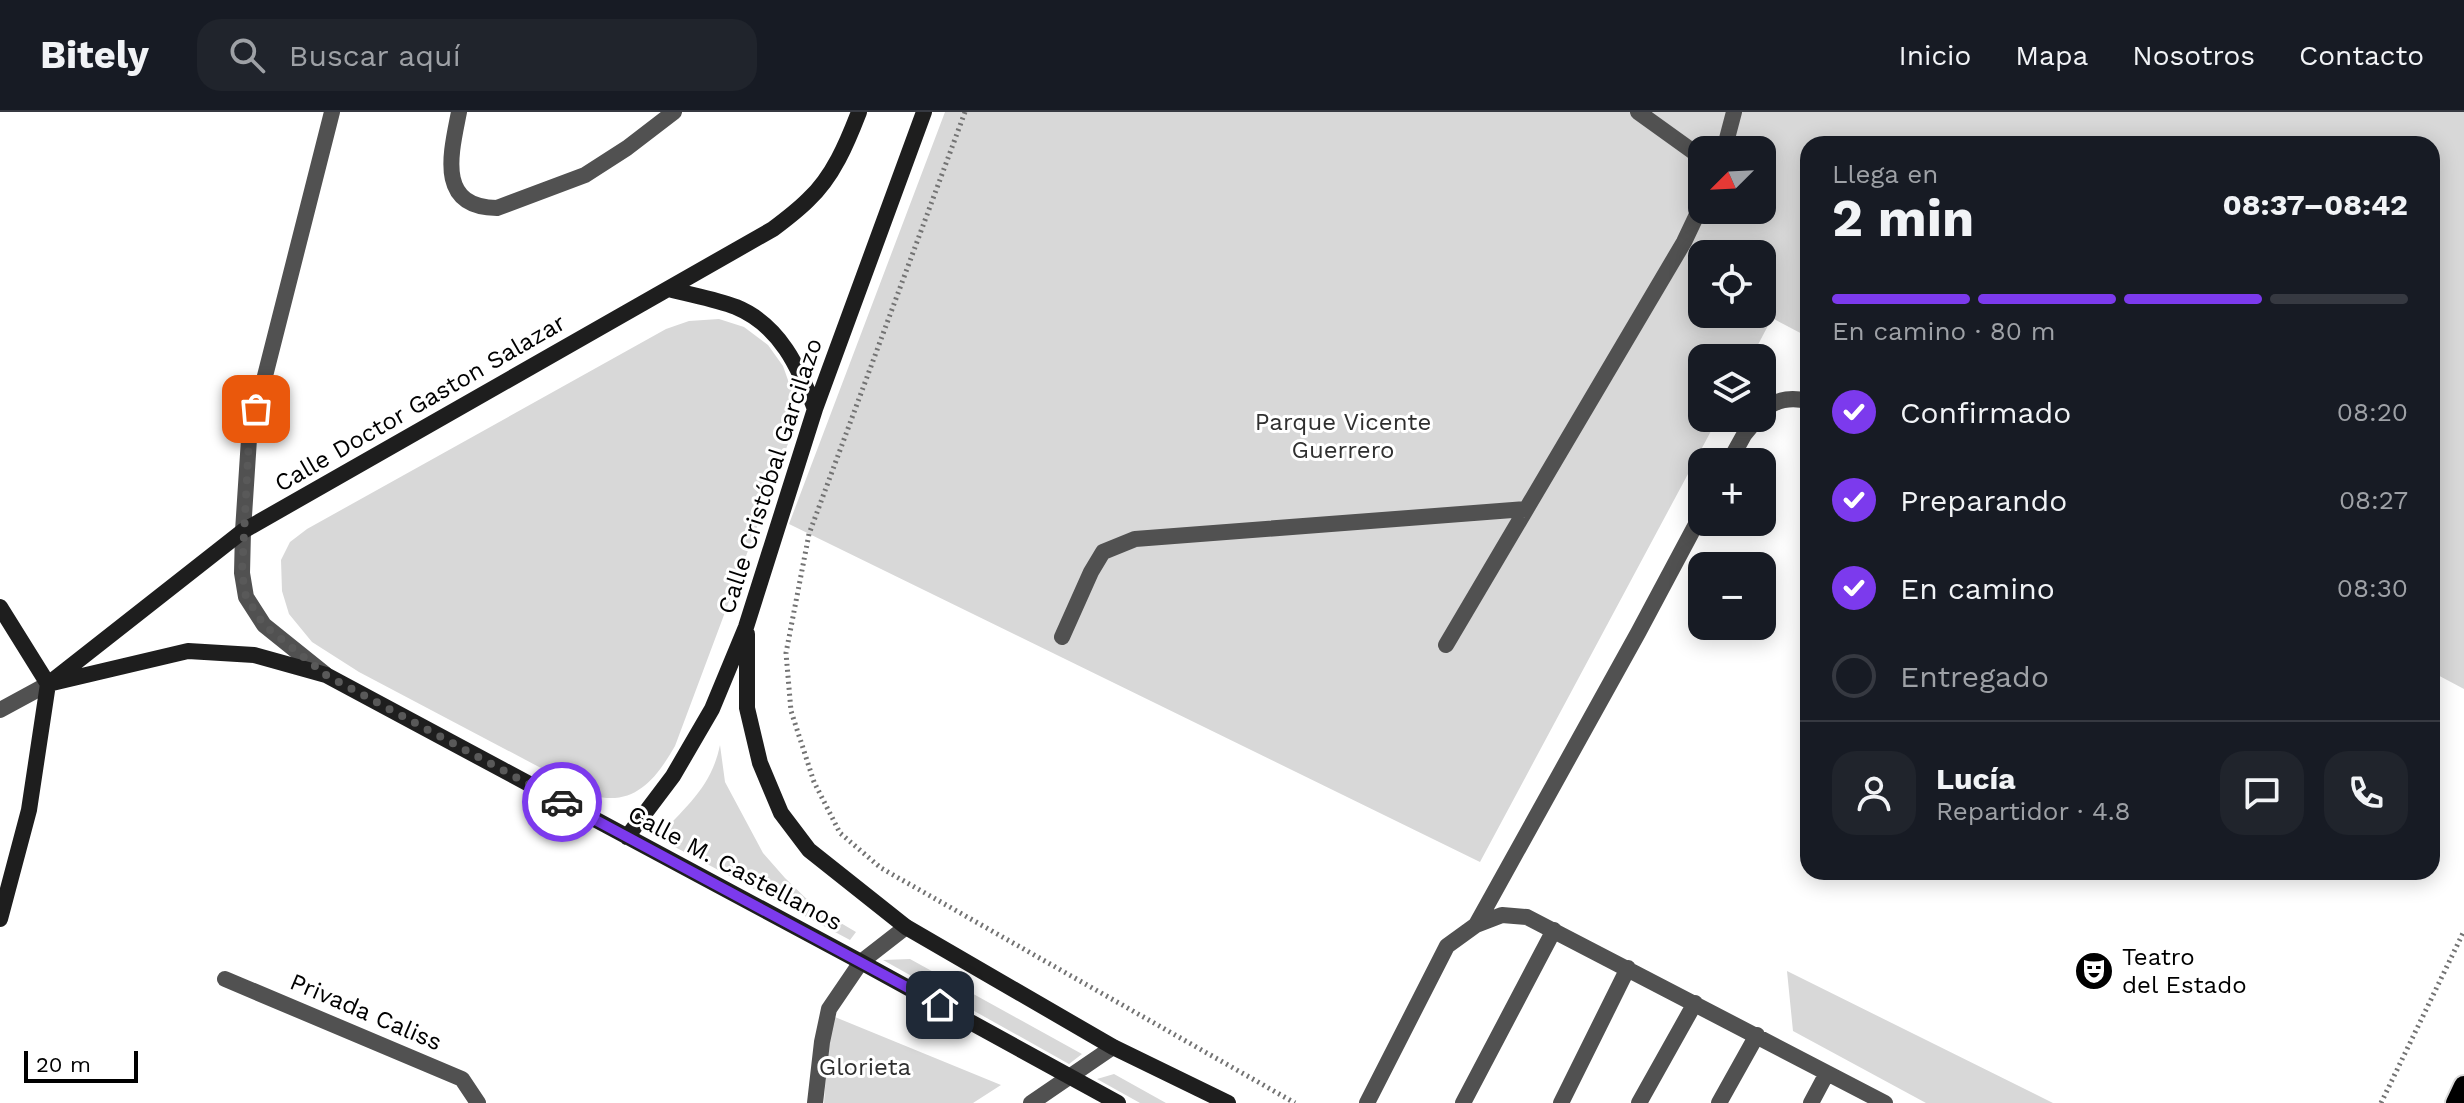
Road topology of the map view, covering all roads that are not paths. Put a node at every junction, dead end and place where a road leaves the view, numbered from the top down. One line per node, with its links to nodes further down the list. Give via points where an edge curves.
1 (332, 112): 16 (street, via 249,439)
2 (459, 112): 3 (street, via 449,164 456,190 482,208 497,208 585,175)
3 (674, 112)
4 (859, 112): 11 (street, via 832,171 810,198 773,229)
5 (924, 112): 14 (street, Calle Cristóbal Garcilazo)
6 (1638, 112): 9 (street)
7 (1734, 112): 8 (street)
8 (1728, 136)
9 (1688, 148)
10 (1693, 224): 15 (street)
11 (669, 289): 14 (street, via 759,319 800,371); 16 (street, Calle Doctor Gaston Salazar)
12 (1800, 399): 13 (street)
13 (1776, 403)
14 (815, 409): 19 (street, Calle Cristóbal Garcilazo)
15 (1526, 509): 20 (street, via 1135,539 1103,552); 21 (street)
16 (243, 531): 22 (street, via 246,597 264,625); 23 (street, Calle Doctor Gaston Salazar)
17 (1690, 536): 27 (street)
18 (0, 607): 23 (street)
19 (746, 627): 25 (street, Calle Cristóbal Garcilazo, via 712,709 673,776); 28 (street, Calle M. Castellanos, via 747,708 760,763 781,813 809,850)
20 (1062, 637)
21 (1446, 645)
22 (326, 675): 23 (street, Calle M. Castellanos, via 254,655 188,651); 25 (street, Calle M. Castellanos)
23 (48, 684): 24 (street); 26 (street, via 29,810)
24 (0, 710)
25 (627, 837): 30 (street, Calle M. Castellanos)
26 (0, 919)
27 (1476, 925): 29 (street, via 1502,915 1527,917); 44 (street, via 1447,946)
28 (906, 927): 30 (street); 35 (street, Calle M. Castellanos)
29 (1554, 930): 31 (street); 45 (street)
30 (861, 962): 37 (street, Calle M. Castellanos); 40 (street, via 829,1009)
31 (1628, 968): 33 (street); 46 (street)
32 (225, 979): 39 (street, Privada Caliss, via 462,1079)
33 (1695, 1003): 34 (street); 47 (street)
34 (1757, 1035): 36 (street); 48 (street)
35 (1113, 1047): 37 (street); 43 (street, Calle M. Castellanos)
36 (1827, 1073): 49 (street); 50 (street)
37 (1070, 1076): 41 (street); 42 (street, Calle M. Castellanos)
38 (2464, 1086): 51 (main road)
39 (478, 1103)
40 (815, 1103)
41 (1031, 1103)
42 (1118, 1103)
43 (1228, 1103)
44 (1367, 1103)
45 (1463, 1103)
46 (1561, 1103)
47 (1639, 1103)
48 (1719, 1103)
49 (1811, 1103)
50 (1885, 1103)
51 (2456, 1103)

